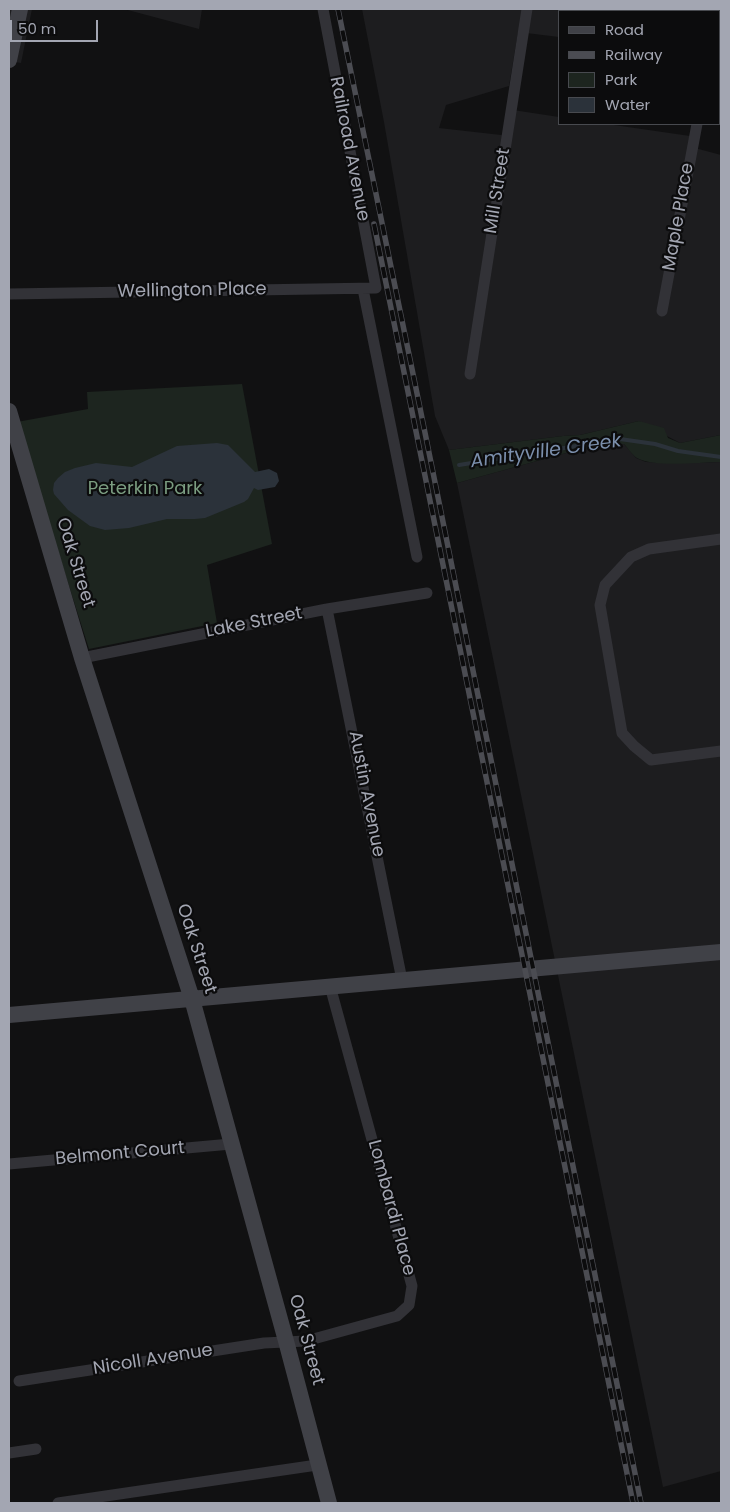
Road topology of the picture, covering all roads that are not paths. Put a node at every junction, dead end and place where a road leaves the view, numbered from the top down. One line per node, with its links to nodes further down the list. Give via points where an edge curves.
1 (20, 9): 4 (main road)
2 (323, 9): 6 (street, Railroad Avenue)
3 (527, 9): 10 (street, Mill Street)
4 (9, 60)
5 (697, 125): 9 (street, Maple Place)
6 (376, 288): 7 (street, Wellington Place)
7 (363, 289): 8 (street, Wellington Place); 13 (street)
8 (9, 294)
9 (662, 311)
10 (470, 374)
11 (9, 411): 16 (main road, Oak Street)
12 (721, 539): 17 (street, via 649,549 631,557 605,585 600,604 622,733 651,760)
13 (417, 557)
14 (427, 593): 15 (street, Lake Street)
15 (328, 609): 16 (street, Lake Street); 19 (street, Austin Avenue)
16 (82, 658): 21 (main road, Oak Street)
17 (721, 751)
18 (721, 952): 19 (main road)
19 (402, 980): 20 (main road)
20 (330, 986): 21 (main road); 25 (street, Lombardi Place, via 412,1286 409,1305 396,1316 306,1340)
21 (192, 999): 22 (main road); 23 (main road, Oak Street)
22 (9, 1016)
23 (232, 1144): 24 (street, Belmont Court); 25 (main road, Oak Street)
24 (9, 1164)
25 (286, 1341): 26 (street, Nicoll Avenue); 29 (main road, Oak Street)
26 (19, 1381)
27 (36, 1449): 28 (street)
28 (9, 1453)
29 (318, 1465): 30 (street); 31 (main road, Oak Street)
30 (58, 1503)
31 (329, 1503)

